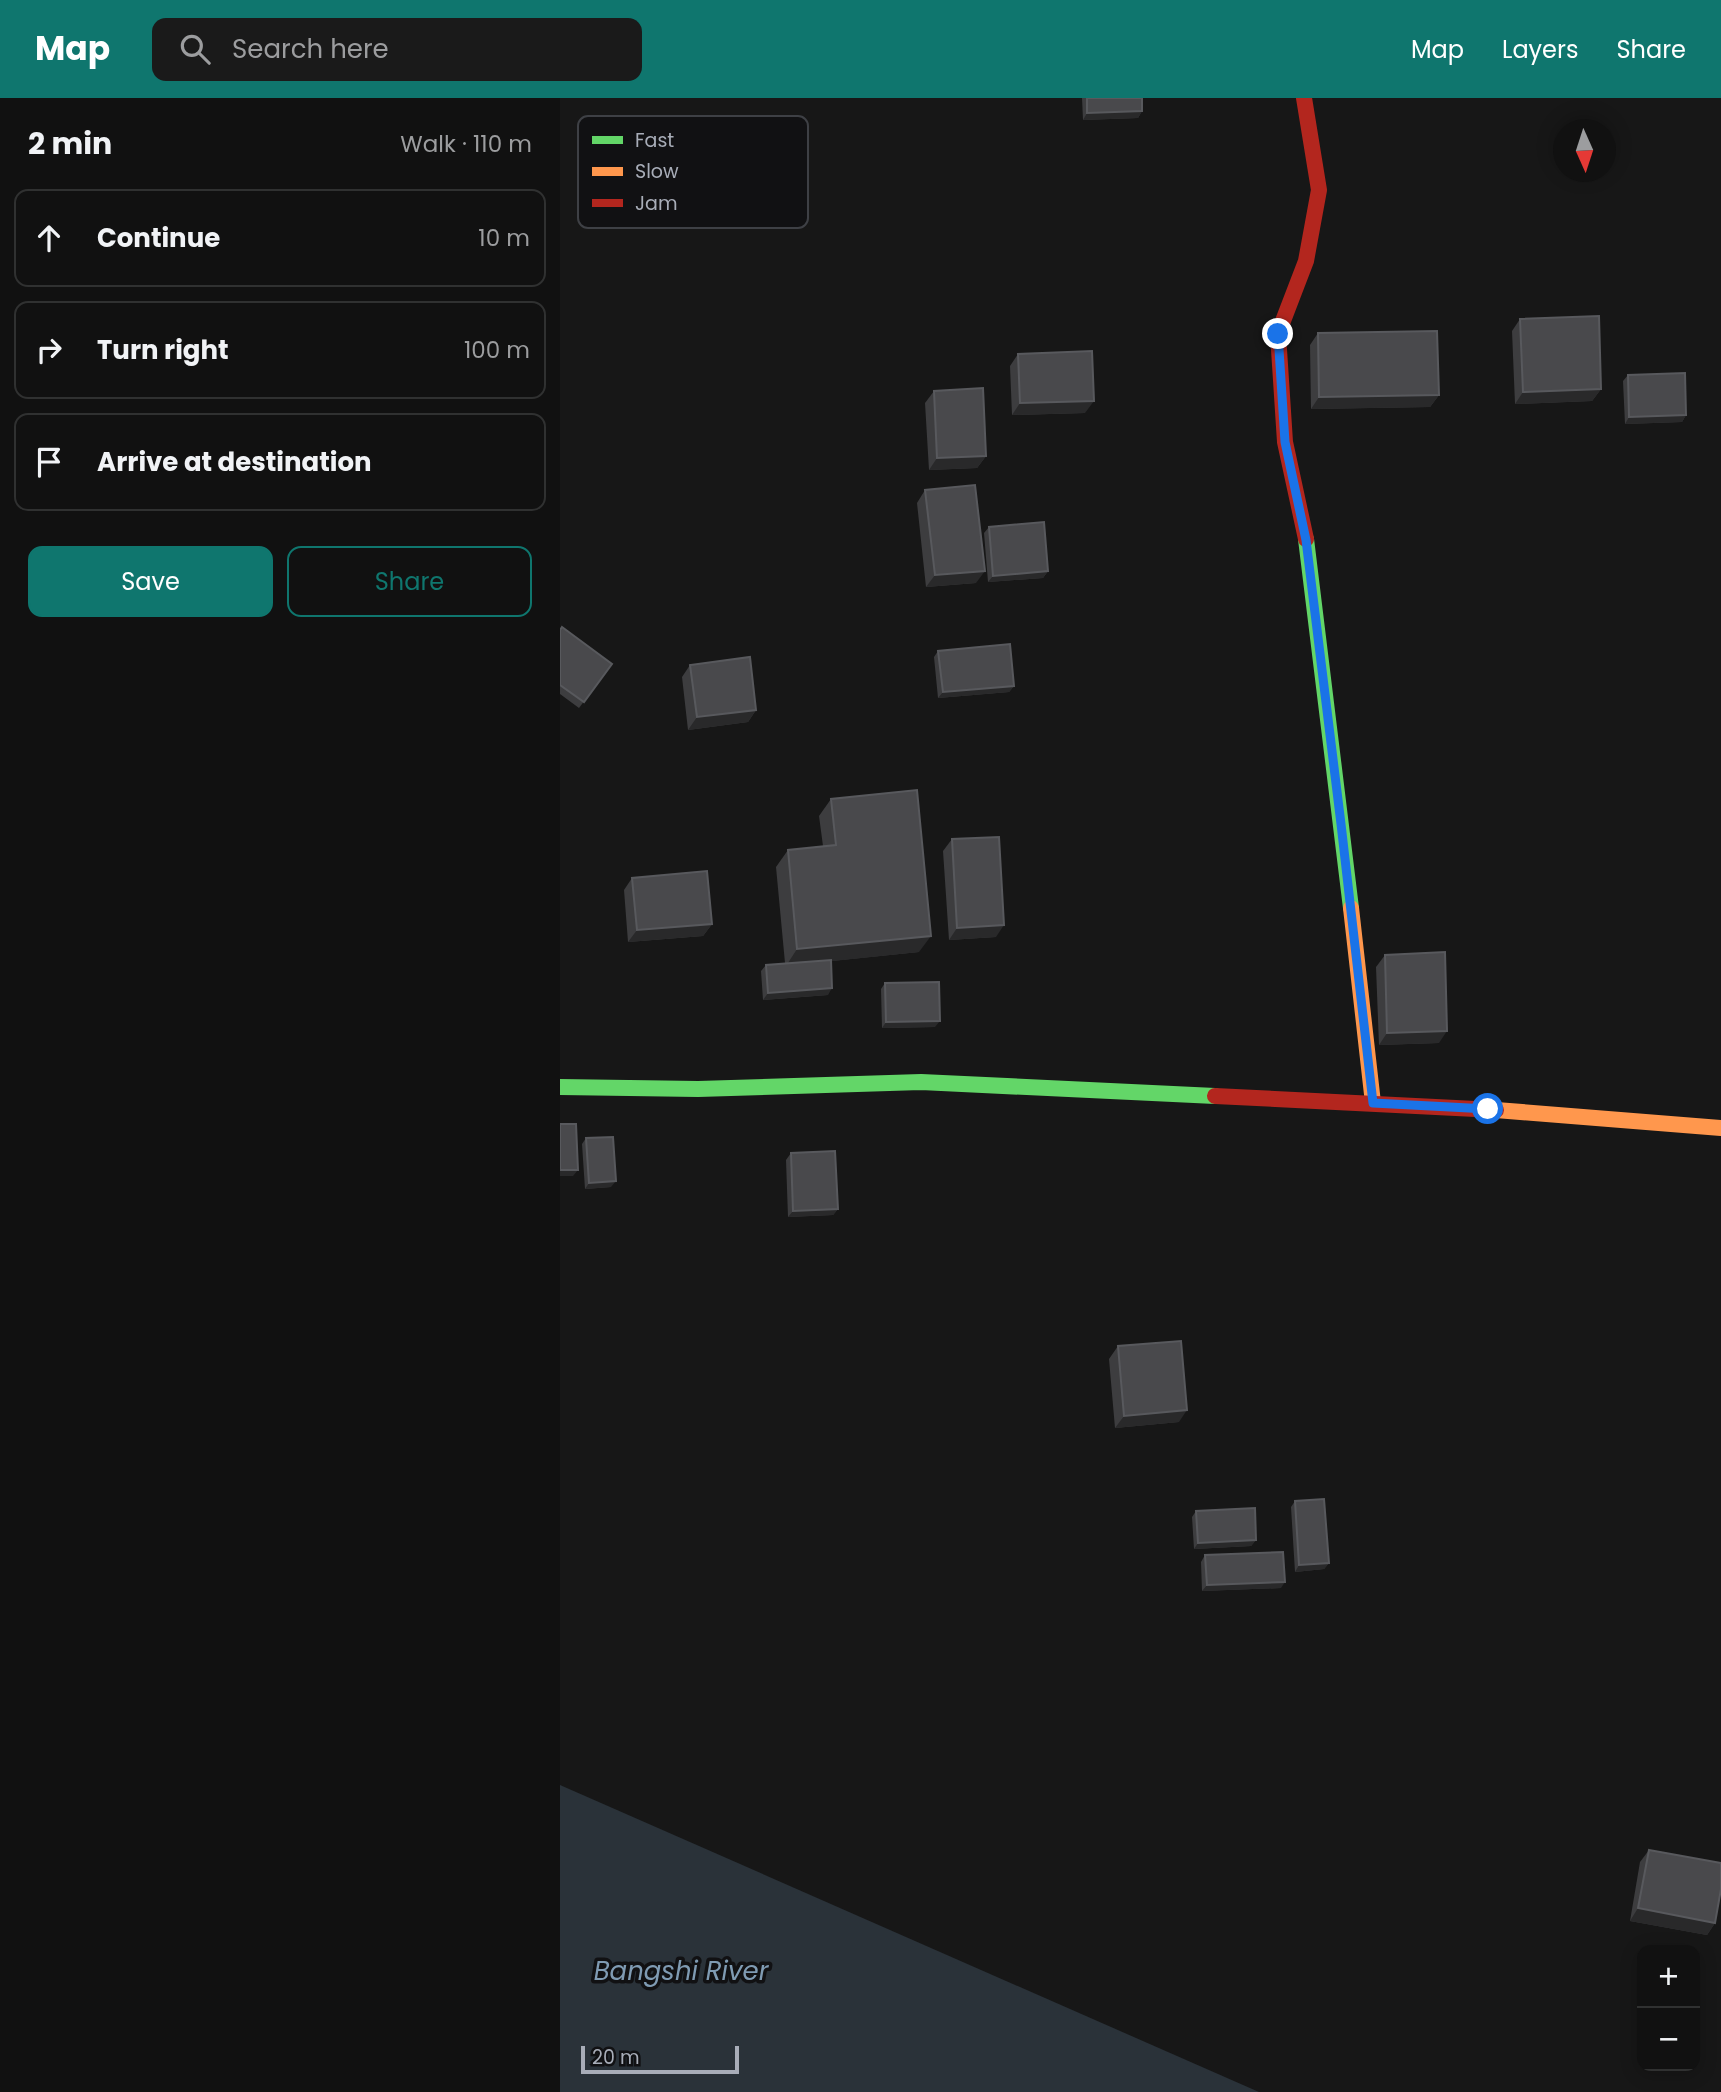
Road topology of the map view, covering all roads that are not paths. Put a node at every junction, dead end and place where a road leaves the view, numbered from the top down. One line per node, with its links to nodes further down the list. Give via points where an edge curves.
1 (1304, 98): 3 (street, via 1319,190 1306,261 1278,334 1285,442 1306,540)
2 (560, 1087): 3 (street, via 698,1089 921,1082)
3 (1373, 1103): 4 (street)
4 (1721, 1128)

